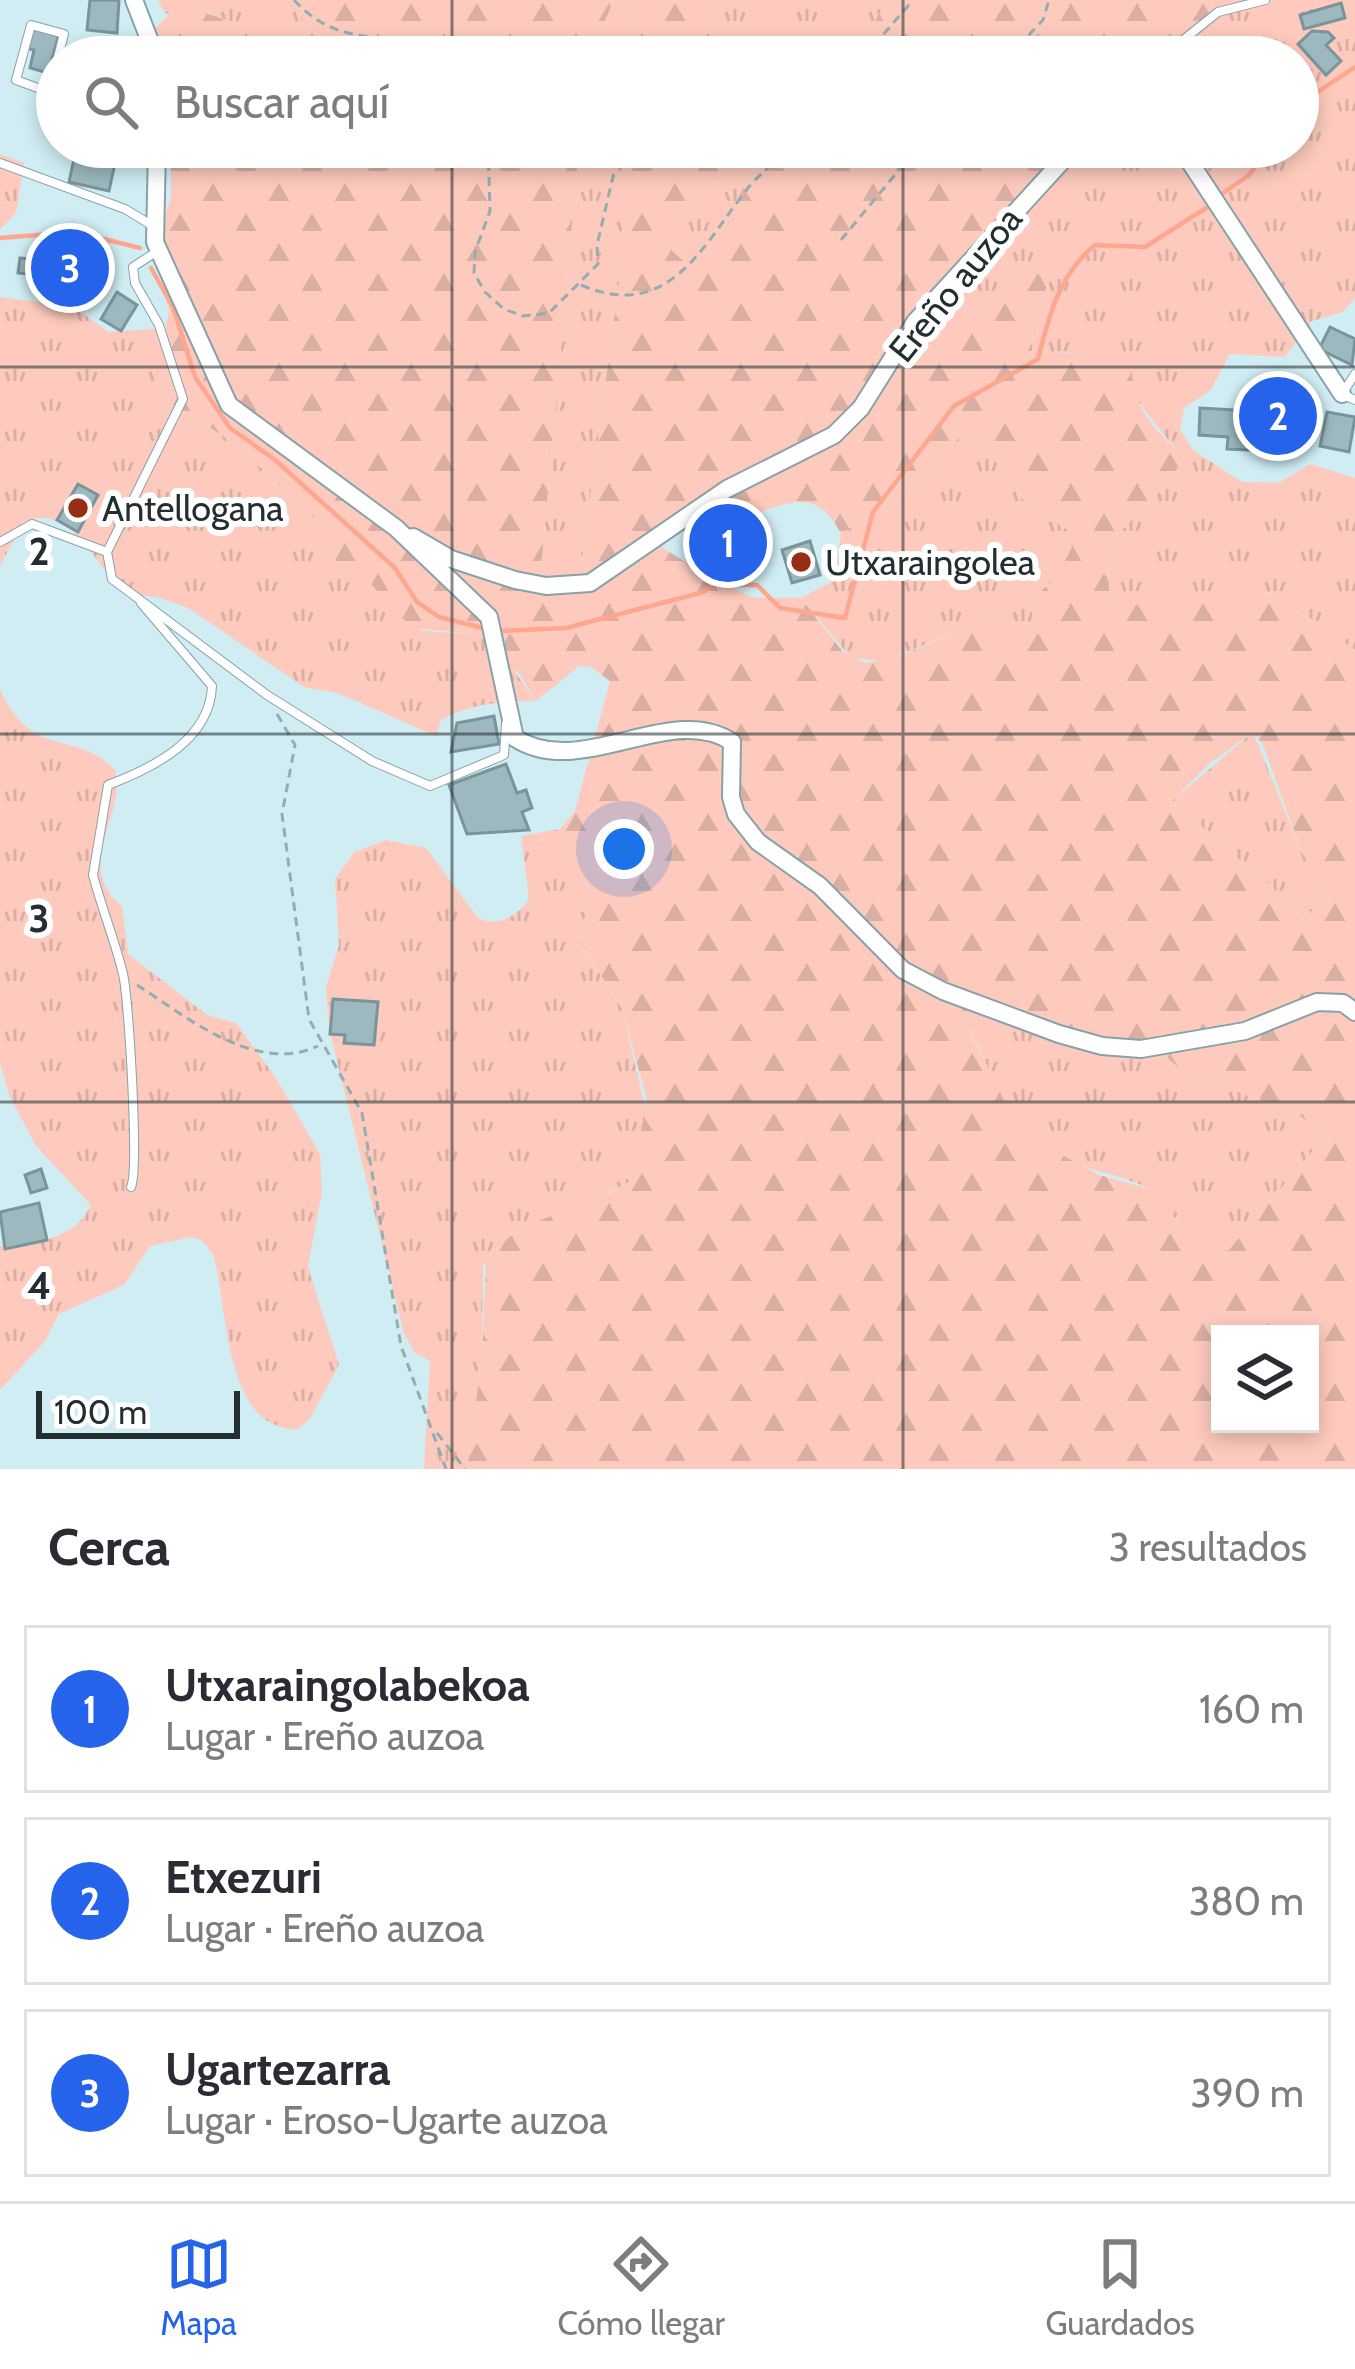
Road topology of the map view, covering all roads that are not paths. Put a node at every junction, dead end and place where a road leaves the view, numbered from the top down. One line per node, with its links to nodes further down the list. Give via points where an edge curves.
1 (134, 0): 4 (street)
2 (1265, 0): 5 (lane, via 1218,12)
3 (63, 36): 6 (lane, via 31,25 16,80)
4 (148, 36)
5 (1188, 36)
6 (36, 87)
7 (0, 163): 11 (lane)
8 (156, 168): 11 (street)
9 (1056, 168): 15 (street, Ereño auzoa, via 915,322 872,393 834,435 727,489 590,583 515,580 451,559)
10 (1194, 168): 14 (street)
11 (154, 227): 12 (street)
12 (159, 250): 15 (street, via 229,405); 17 (lane, via 133,267 135,283 175,366 181,411)
13 (1355, 374): 14 (lane)
14 (1348, 397)
15 (396, 528): 19 (street, via 489,617)
16 (0, 542): 17 (lane, via 32,524)
17 (106, 552): 18 (lane, via 112,579)
18 (141, 603): 19 (lane, via 176,621 263,692 372,761 430,787 504,755); 21 (lane, via 202,669 212,706 168,756 108,785 93,875 124,980 138,1149)
19 (506, 718): 20 (street, via 515,738 561,754 648,736 722,735 732,742 736,814 758,842 820,886 903,970 943,992 1102,1046 1172,1047 1245,1031 1317,1001)
20 (1355, 1012)
21 (131, 1187)

